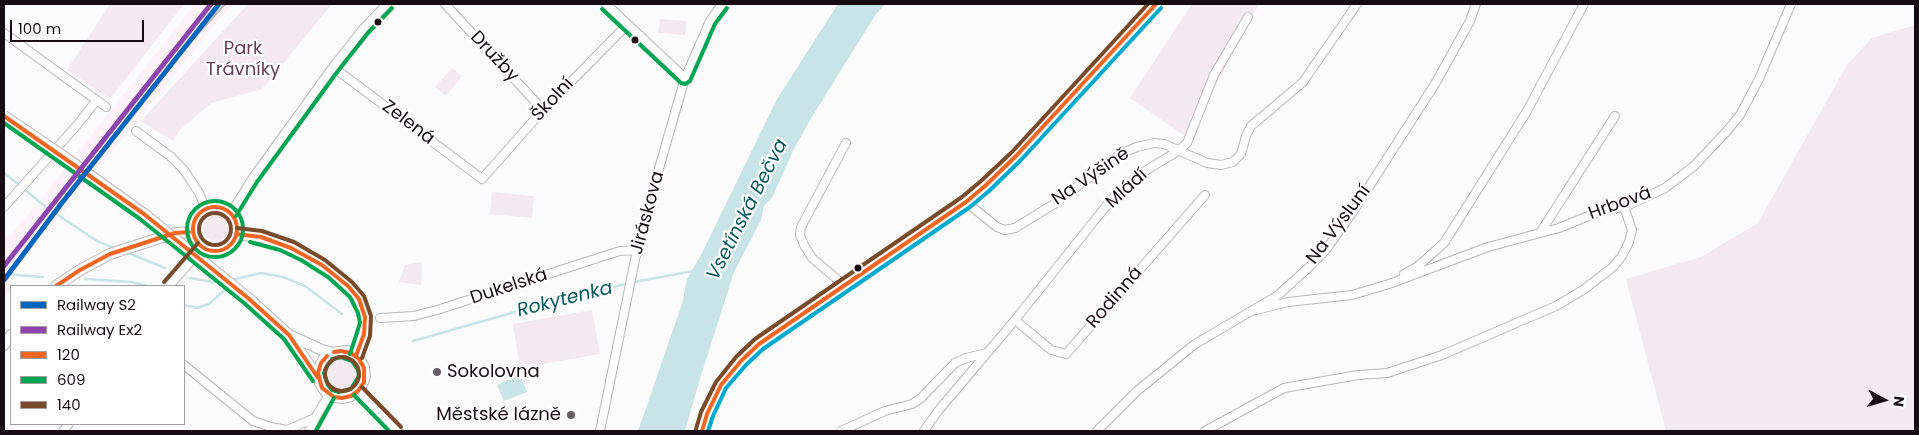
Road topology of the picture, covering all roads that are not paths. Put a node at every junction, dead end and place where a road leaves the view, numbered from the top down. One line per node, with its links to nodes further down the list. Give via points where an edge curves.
1 (387, 4): 13 (street)
2 (445, 4): 17 (street, Družby)
3 (606, 4): 11 (street)
4 (722, 4): 14 (street, Jiráskova, via 710,21)
5 (1156, 4): 25 (street, via 1016,156)
6 (1357, 4): 22 (street, Na Výšině, via 1303,82 1252,126 1241,154 1233,162 1221,165 1207,163)
7 (1476, 4): 39 (street, Na Výsluní, via 1440,76 1352,213 1308,268)
8 (1584, 4): 36 (street, Hrbová, via 1527,111 1444,243 1417,267)
9 (1790, 4): 27 (street, Hrbová, via 1759,79 1740,115 1694,166 1665,188)
10 (1248, 16): 22 (street, Mládí, via 1214,75 1187,143)
11 (627, 25): 14 (street); 17 (street, Školní)
12 (4, 33): 15 (street)
13 (333, 67): 23 (street, Zelená); 29 (street)
14 (685, 78): 34 (street, Jiráskova)
15 (96, 101): 16 (street); 26 (street)
16 (106, 108)
17 (543, 110): 23 (street, Školní)
18 (4, 116): 42 (street, bridge, via 151,220)
19 (1615, 116): 31 (street)
20 (136, 131): 28 (street, via 184,170)
21 (846, 143): 35 (street, via 800,227 800,235 812,258)
22 (1178, 151): 25 (street, Na Výšině, via 1154,143 1122,153 1054,204 1015,228 1005,230 996,227); 41 (street, Mládí, via 1145,171 1112,200)
23 (482, 179)
24 (1205, 195): 41 (street, Rodinná, via 1066,354 1051,350)
25 (966, 202): 35 (street)
26 (4, 207)
27 (1624, 207): 31 (street, Hrbová, via 1603,210); 58 (street, via 1632,230 1622,256 1583,290 1556,306 1442,355 1387,373 1284,388)
28 (206, 209): 29 (street, via 219,207); 30 (street, via 196,218)
29 (231, 213): 32 (street, via 236,223)
30 (194, 232): 33 (street); 37 (street, via 175,233 110,254)
31 (1540, 233): 36 (street, Hrbová)
32 (236, 234): 33 (street, via 223,249 216,251); 45 (street, via 261,237 304,254 355,293 365,317 363,338)
33 (203, 247): 38 (street)
34 (637, 250): 40 (street, Dukelská, via 604,256 437,310 414,316); 53 (street, Jiráskova)
35 (844, 284): 54 (street, via 759,344 741,361 721,385)
36 (1389, 284): 39 (street, Hrbová, via 1352,294 1288,302)
37 (58, 285)
38 (170, 285)
39 (1256, 310): 57 (street, Na Výsluní, via 1195,344 1137,391)
40 (380, 318)
41 (1015, 320): 44 (street, Mládí)
42 (288, 334): 43 (street); 47 (street)
43 (332, 353): 45 (street, via 341,351); 47 (street, via 321,363)
44 (987, 353): 55 (street, via 955,363 912,404 885,411); 56 (street, Mládí)
45 (356, 356): 48 (street, via 365,372 364,382)
46 (185, 366): 50 (street, via 253,421 288,430)
47 (318, 378): 49 (street)
48 (358, 391): 49 (street, via 338,398); 52 (street)
49 (329, 394): 50 (street)
50 (314, 418): 51 (street)
51 (309, 431)
52 (397, 431)
53 (600, 431)
54 (702, 431)
55 (841, 431)
56 (924, 431)
57 (1097, 431)
58 (1204, 431)

